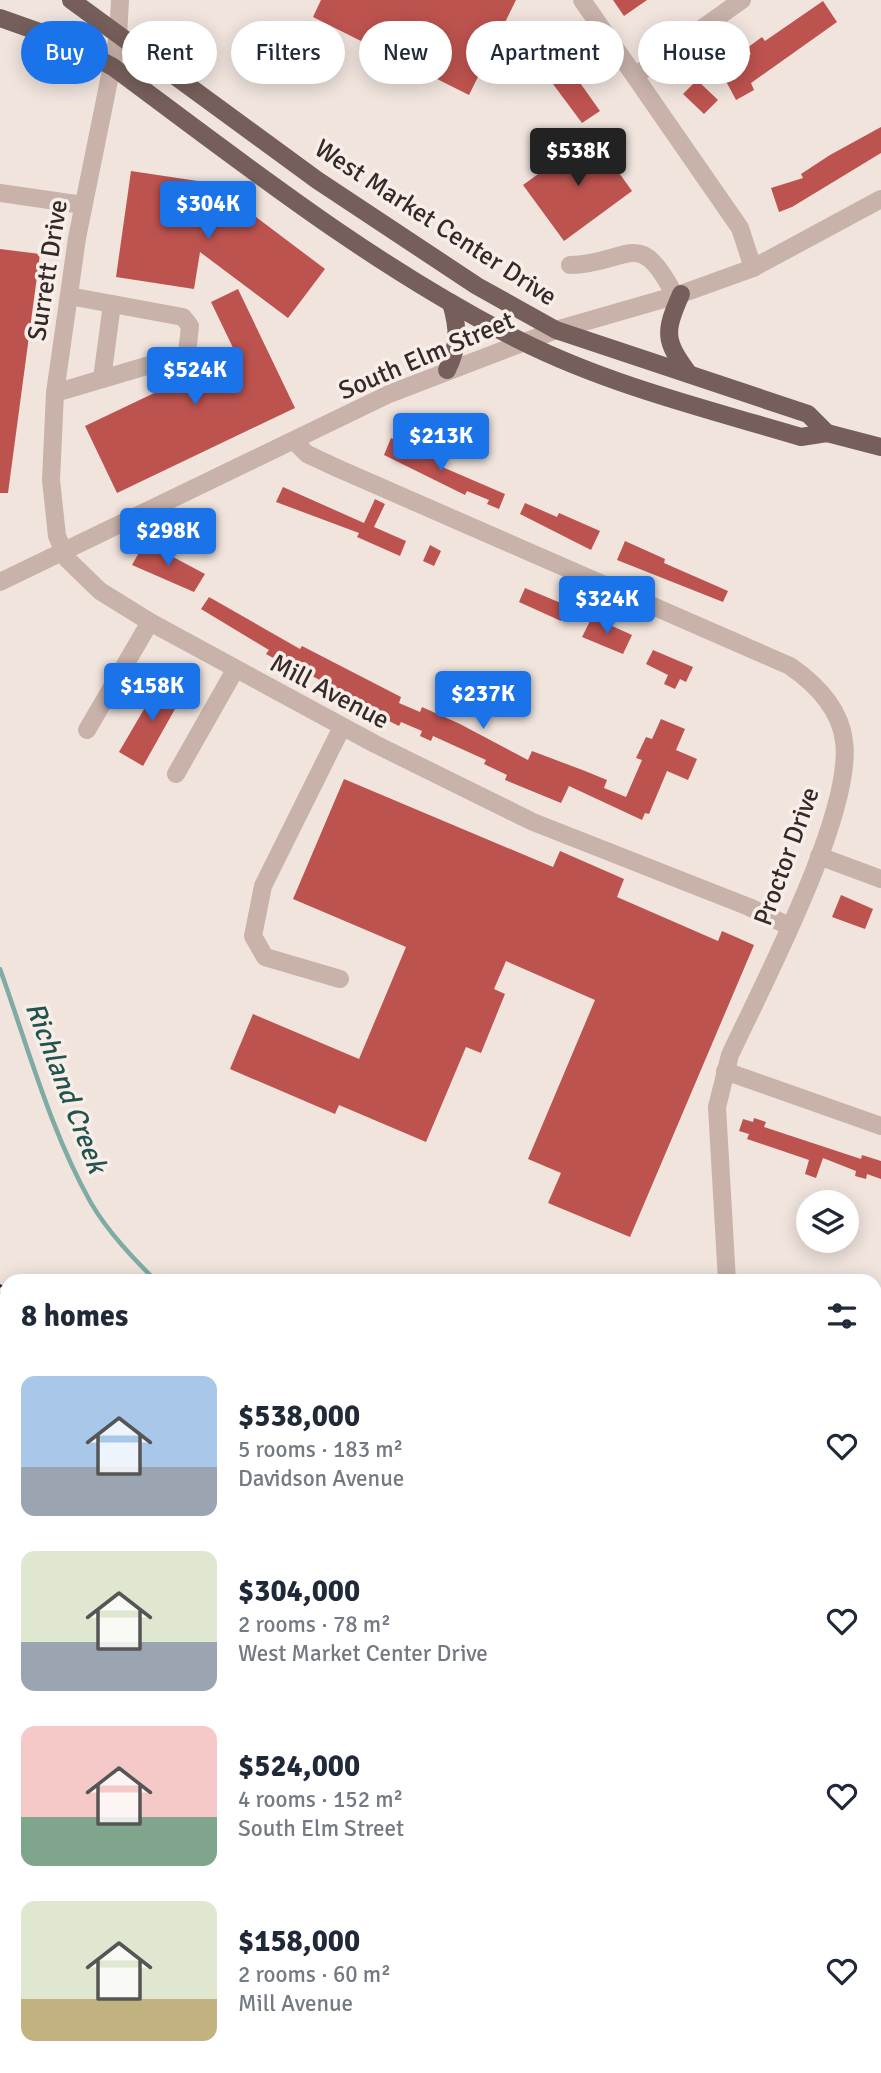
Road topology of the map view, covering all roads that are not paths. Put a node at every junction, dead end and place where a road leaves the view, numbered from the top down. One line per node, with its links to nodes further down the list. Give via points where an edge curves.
1 (71, 0): 6 (main road, West Market Center Drive)
2 (120, 0): 6 (street, Surrett Drive)
3 (582, 0): 8 (street)
4 (742, 0): 8 (street)
5 (0, 18): 7 (main road, West Market Center Drive, via 65,41)
6 (118, 36): 7 (street, Surrett Drive); 18 (main road, West Market Center Drive, via 386,227)
7 (113, 67): 11 (street, Surrett Drive); 16 (main road, West Market Center Drive, via 409,281)
8 (635, 76): 13 (street, via 740,228)
9 (0, 192): 11 (street)
10 (880, 200): 13 (street, South Elm Street)
11 (83, 205): 15 (street, Surrett Drive)
12 (570, 265): 14 (street, via 643,254 660,267)
13 (752, 268): 14 (street, South Elm Street)
14 (678, 295): 18 (street, South Elm Street); 21 (main road, via 667,335 670,349)
15 (69, 296): 17 (street); 23 (street, Surrett Drive)
16 (451, 303): 19 (main road, West Market Center Drive); 20 (main road, via 459,328)
17 (112, 304): 22 (street); 22 (street, via 183,317 190,326 187,354)
18 (556, 330): 19 (street, South Elm Street); 21 (main road, West Market Center Drive)
19 (523, 342): 20 (street, South Elm Street); 24 (main road, West Market Center Drive, via 608,377 801,438)
20 (447, 370): 25 (street, South Elm Street)
21 (689, 374): 24 (main road, West Market Center Drive, via 808,414)
22 (102, 379): 23 (street)
23 (55, 393): 27 (street, Surrett Drive, via 51,481 57,536)
24 (827, 433): 26 (main road, West Market Center Drive)
25 (295, 441): 27 (street, South Elm Street); 34 (street, Proctor Drive, via 307,454 337,468 805,677 824,695 840,723 844,741 845,761 836,803)
26 (881, 447)
27 (63, 550): 28 (street, South Elm Street); 29 (street, Mill Avenue, via 100,591)
28 (0, 582)
29 (150, 622): 30 (street, Mill Avenue); 32 (street)
30 (235, 670): 31 (street, Mill Avenue); 33 (street)
31 (342, 727): 36 (street, Mill Avenue, via 533,822); 37 (street, via 263,886 253,936 265,957)
32 (88, 730)
33 (176, 774)
34 (819, 856): 35 (street); 36 (street, Proctor Drive)
35 (881, 879)
36 (789, 926): 38 (street, Proctor Drive)
37 (340, 979)
38 (725, 1071): 39 (street); 40 (street, Proctor Drive, via 717,1107)
39 (881, 1126)
40 (727, 1274)

